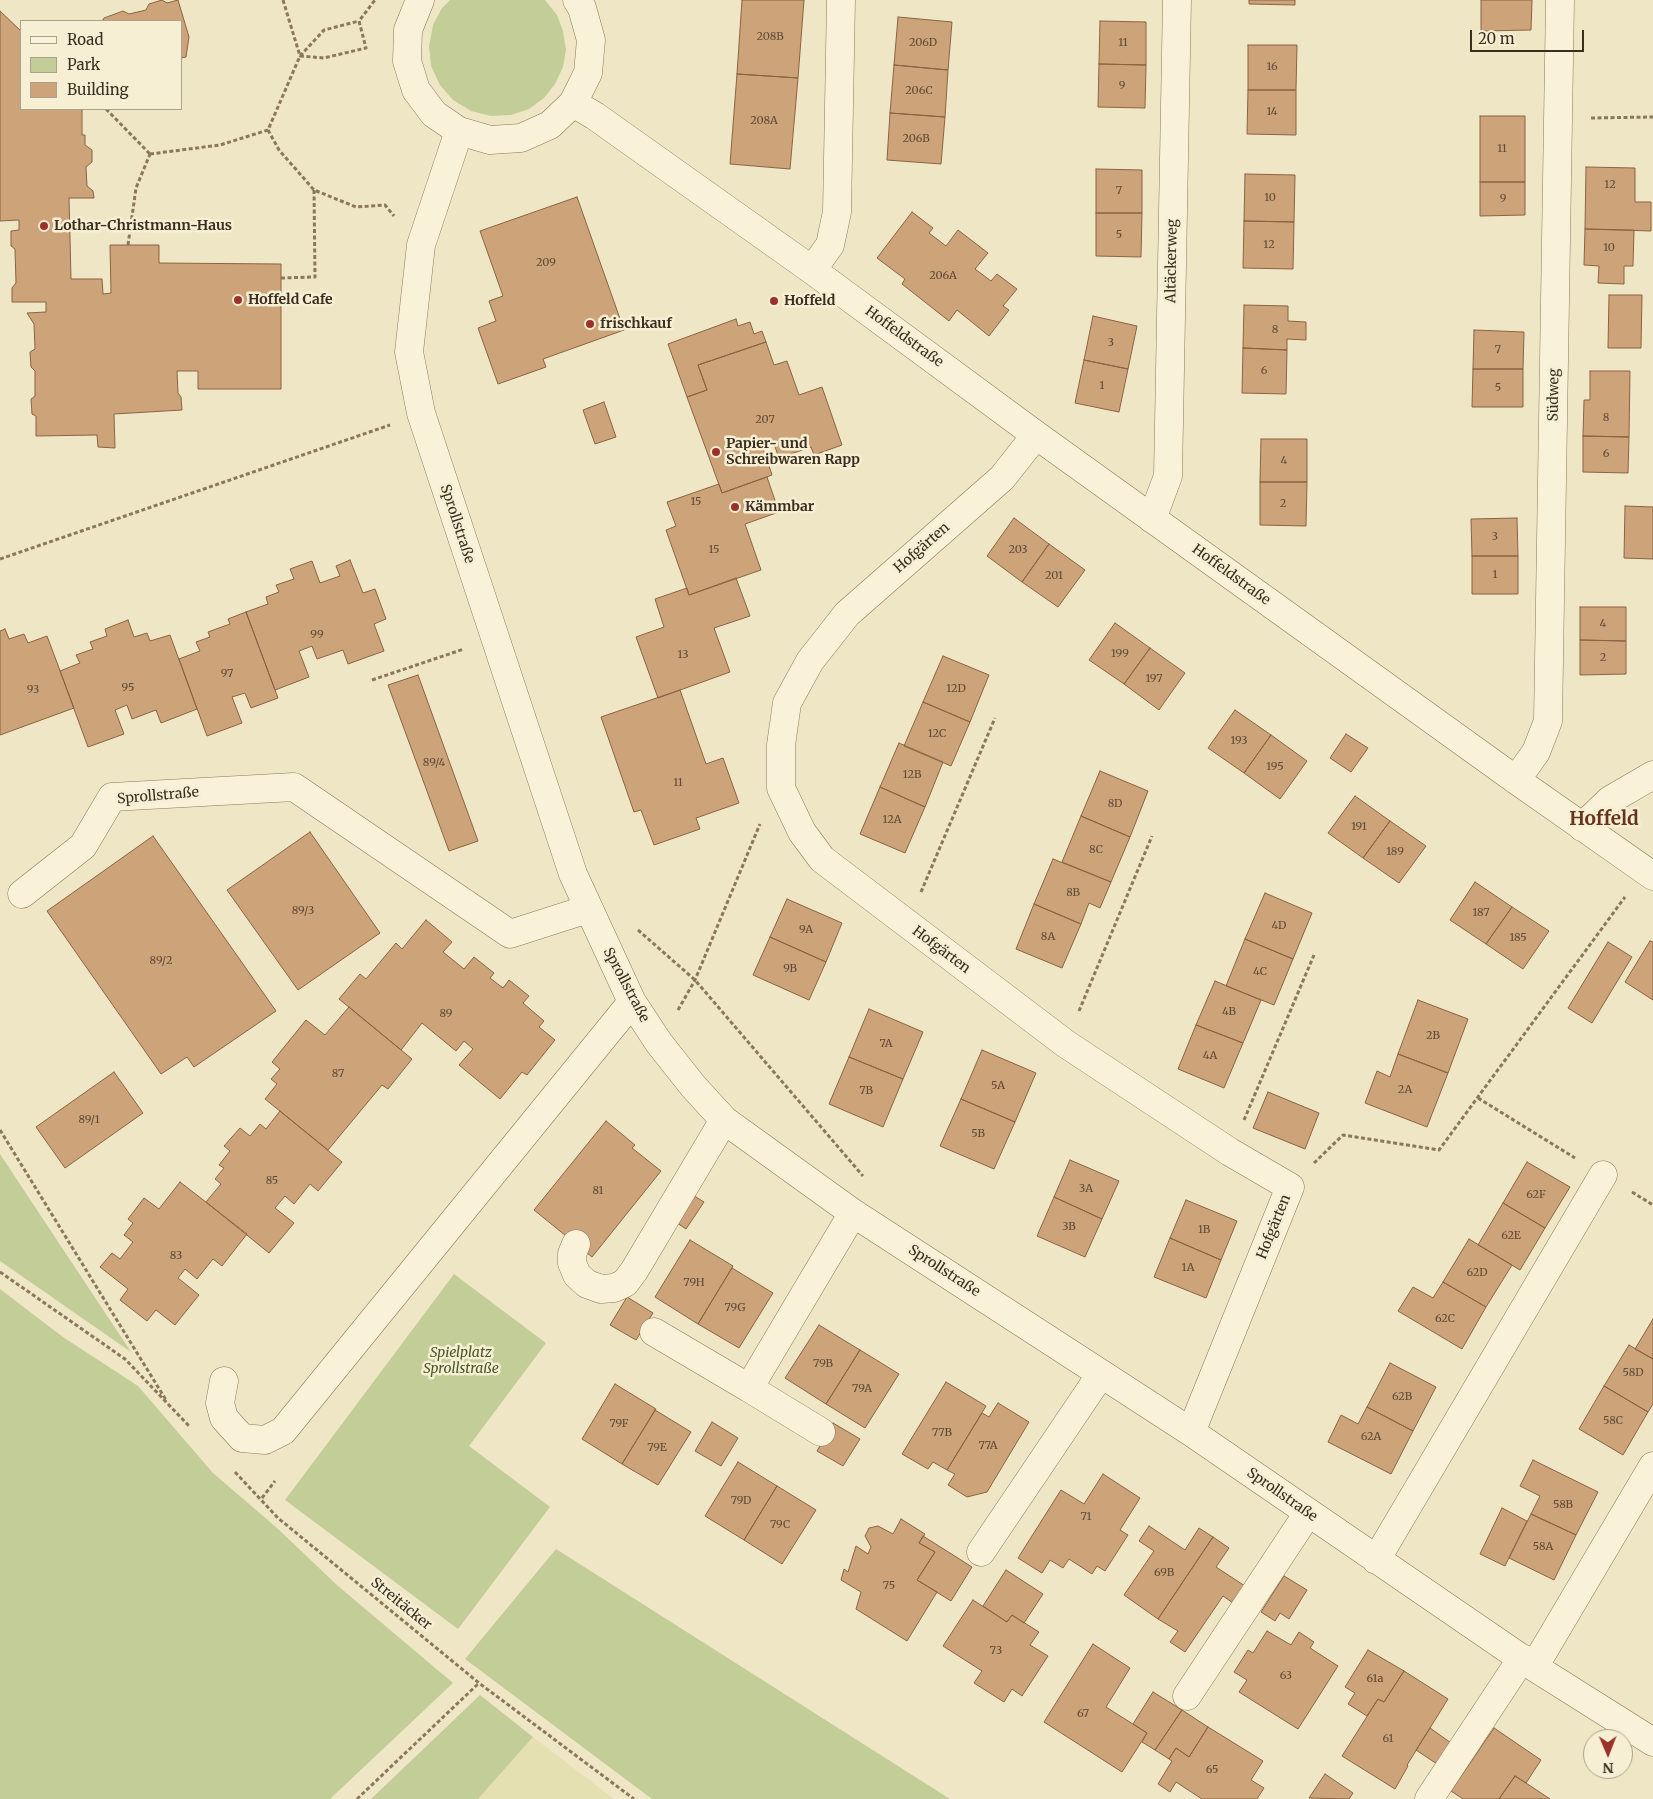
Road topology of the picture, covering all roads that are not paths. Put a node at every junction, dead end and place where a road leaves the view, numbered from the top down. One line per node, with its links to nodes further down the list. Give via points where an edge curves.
1 (577, 0): 6 (street, via 591,40 588,73)
2 (841, 0): 8 (street, via 837,212 830,244)
3 (1177, 0): 10 (street, Altäckerweg, via 1168,476)
4 (1560, 0): 12 (street, Südweg, via 1548,720 1536,752)
5 (417, 1): 7 (street, via 408,30 407,61 416,90 434,114)
6 (573, 103): 7 (street, via 550,125 521,138 490,140); 8 (street, Hoffeldstraße)
7 (459, 131): 16 (street, Sprollstraße, via 421,245 409,352 421,413 573,874)
8 (812, 270): 9 (street, Hoffeldstraße)
9 (1036, 435): 10 (street, Hoffeldstraße); 27 (street, Hofgärten, via 1002,478 847,614 810,662 788,704 781,745 781,788 802,832 822,859 1066,1044 1230,1152 1290,1187)
10 (1152, 518): 12 (street, Hoffeldstraße)
11 (1653, 775): 13 (street, via 1610,800)
12 (1516, 780): 13 (street, Hoffeldstraße)
13 (1582, 827): 14 (street, Hoffeldstraße)
14 (1649, 873)
15 (22, 894): 16 (street, Sprollstraße, via 83,846 112,797 294,787 510,934)
16 (588, 909): 17 (street, Sprollstraße)
17 (632, 1002): 18 (street, Sprollstraße, via 665,1051); 24 (street, via 283,1431 265,1440 242,1438 224,1418 220,1403)
18 (724, 1120): 20 (street, Sprollstraße); 21 (street, via 625,1283 601,1289 587,1284 577,1275 572,1263)
19 (1603, 1175): 31 (street)
20 (853, 1213): 23 (street, Sprollstraße); 25 (street)
21 (576, 1244)
22 (654, 1332): 25 (street)
23 (1101, 1374): 27 (street, Sprollstraße); 30 (street)
24 (224, 1381)
25 (749, 1388): 26 (street)
26 (821, 1432)
27 (1191, 1432): 29 (street, Sprollstraße)
28 (1653, 1466): 32 (street)
29 (1308, 1513): 31 (street, Sprollstraße); 33 (street)
30 (981, 1552)
31 (1376, 1560): 32 (street, Sprollstraße)
32 (1528, 1663): 34 (street, Sprollstraße); 35 (street)
33 (1187, 1696)
34 (1653, 1742)
35 (1429, 1799)

